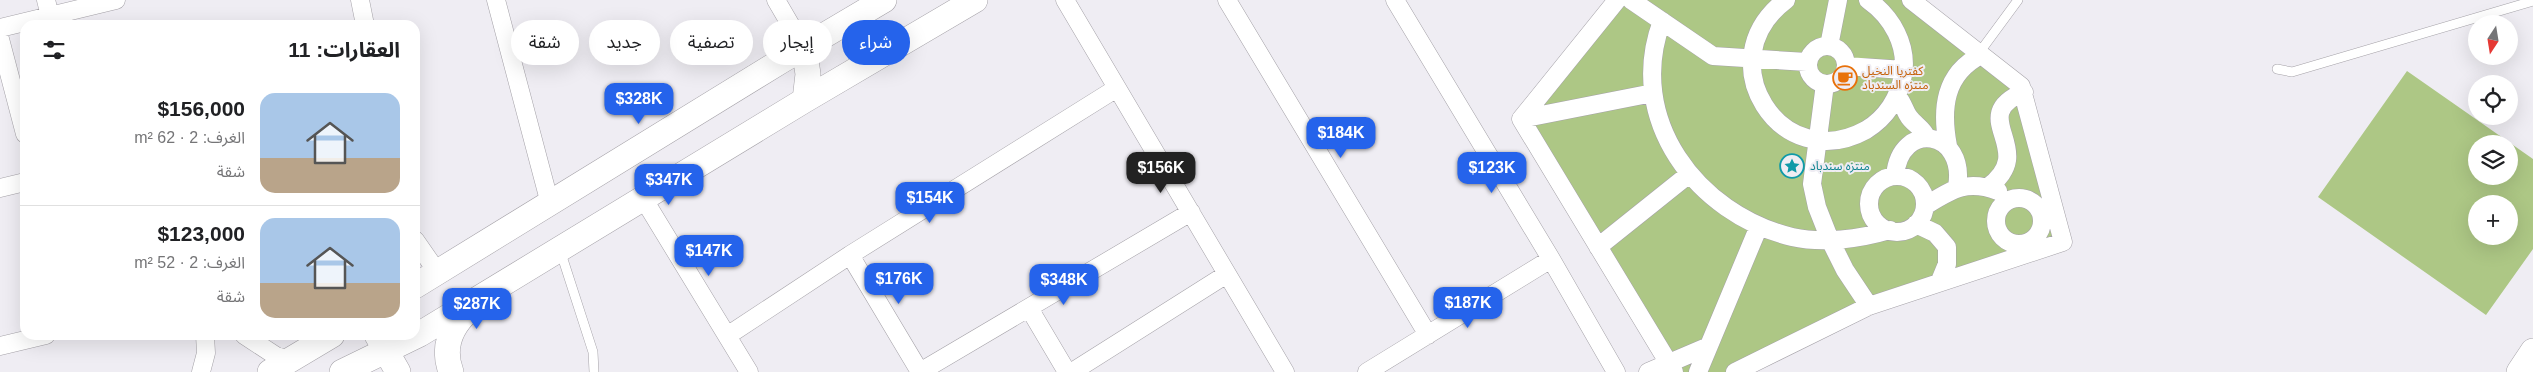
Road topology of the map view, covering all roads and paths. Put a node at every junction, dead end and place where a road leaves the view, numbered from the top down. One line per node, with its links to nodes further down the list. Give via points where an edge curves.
1 (116, 0): 18 (street)
2 (360, 0): 19 (street)
3 (496, 0): 53 (street)
4 (776, 0): 20 (street)
5 (975, 0): 39 (main road)
6 (1065, 0): 35 (street)
7 (1227, 0): 74 (street)
8 (1395, 0): 64 (street)
9 (1617, 0): 41 (street)
10 (1631, 0): 21 (street)
11 (1786, 0): 27 (street, via 1775,8 1759,30)
12 (1838, 0): 25 (street)
13 (1868, 0): 33 (street, via 1896,29)
14 (1911, 0): 26 (street)
15 (2018, 0): 26 (lane)
16 (880, 1): 23 (main road)
17 (2533, 1): 32 (lane, via 2292,72)
18 (48, 8): 22 (street)
19 (364, 20)
20 (788, 20)
21 (1662, 21): 27 (street, via 1713,56); 37 (street, via 1655,44)
22 (0, 28)
23 (832, 31)
24 (0, 39): 40 (street)
25 (1829, 46): 28 (street, via 1815,50); 31 (street, via 1842,53)
26 (1980, 54): 36 (street, via 2021,86); 44 (street, via 1962,68 1948,88 1944,108)
27 (1751, 57): 28 (street); 43 (street, via 1754,86 1768,112 1790,130)
28 (1807, 62): 34 (street, via 1811,77)
29 (776, 65): 53 (main road)
30 (807, 65): 39 (main road)
31 (1846, 66): 33 (street); 34 (street, via 1839,80)
32 (2277, 69)
33 (1904, 70): 38 (street)
34 (1825, 84): 43 (street)
35 (1117, 88): 55 (street); 63 (street)
36 (2024, 92): 49 (street, via 2004,105 2000,132 2007,145 2009,159 2002,174); 67 (street, via 2063,242)
37 (1653, 93): 41 (street); 45 (street, via 1665,136)
38 (1897, 96): 42 (street); 43 (street, via 1881,118 1858,134)
39 (805, 100): 51 (main road)
40 (20, 115)
41 (1521, 119): 61 (street)
42 (1927, 138): 44 (street); 46 (street, via 1910,143 1902,150)
43 (1818, 140): 59 (street, via 1812,184)
44 (1948, 146): 48 (street, via 1959,167)
45 (1688, 175): 57 (street, via 1707,195); 61 (street)
46 (1895, 176): 54 (street, via 1914,182 1922,193); 58 (street, via 1876,185 1869,204 1873,218)
47 (20, 183): 50 (street)
48 (1958, 187): 49 (street); 54 (street)
49 (1988, 187): 52 (street, via 2000,191)
50 (0, 188)
51 (643, 198): 62 (main road); 75 (street)
52 (2010, 200)
53 (550, 204): 65 (main road)
54 (1925, 206): 56 (street)
55 (1191, 212): 66 (street); 71 (street)
56 (1916, 224): 58 (street, via 1903,231); 67 (street, via 1935,233 1948,247 1947,264)
57 (1759, 226): 59 (street, via 1794,237); 82 (street)
58 (1890, 230): 59 (street)
59 (1830, 240): 70 (street)
60 (420, 247): 65 (street)
61 (1598, 247): 85 (street)
62 (560, 249): 69 (main road); 92 (lane, via 593,352)
63 (850, 255): 75 (street); 94 (street)
64 (1551, 259): 74 (street); 99 (street)
65 (438, 273): 68 (main road)
66 (1227, 274): 96 (street); 97 (street)
67 (1940, 281): 70 (street)
68 (420, 283)
69 (492, 290): 72 (main road); 91 (main road, via 459,319 450,334 446,347)
70 (1869, 306): 102 (street)
71 (1029, 308): 94 (street); 95 (street)
72 (420, 329)
73 (420, 333): 90 (main road)
74 (1428, 335): 98 (street)
75 (727, 336): 93 (street)
76 (25, 340): 81 (street)
77 (205, 340): 86 (street)
78 (252, 340): 84 (street, via 276,356)
79 (324, 340): 84 (main road)
80 (381, 342): 88 (main road); 89 (main road)
81 (0, 346)
82 (1709, 346): 85 (street); 101 (street)
83 (2533, 351): 103 (main road)
84 (291, 360): 87 (main road)
85 (1671, 368): 100 (street)
86 (201, 372)
87 (270, 372)
88 (342, 372)
89 (398, 372)
90 (444, 372)
91 (451, 372)
92 (594, 372)
93 (749, 372)
94 (920, 372)
95 (1067, 372)
96 (1072, 372)
97 (1286, 372)
98 (1368, 372)
99 (1616, 372)
100 (1648, 372)
101 (1698, 372)
102 (1735, 372)
103 (2519, 372)

